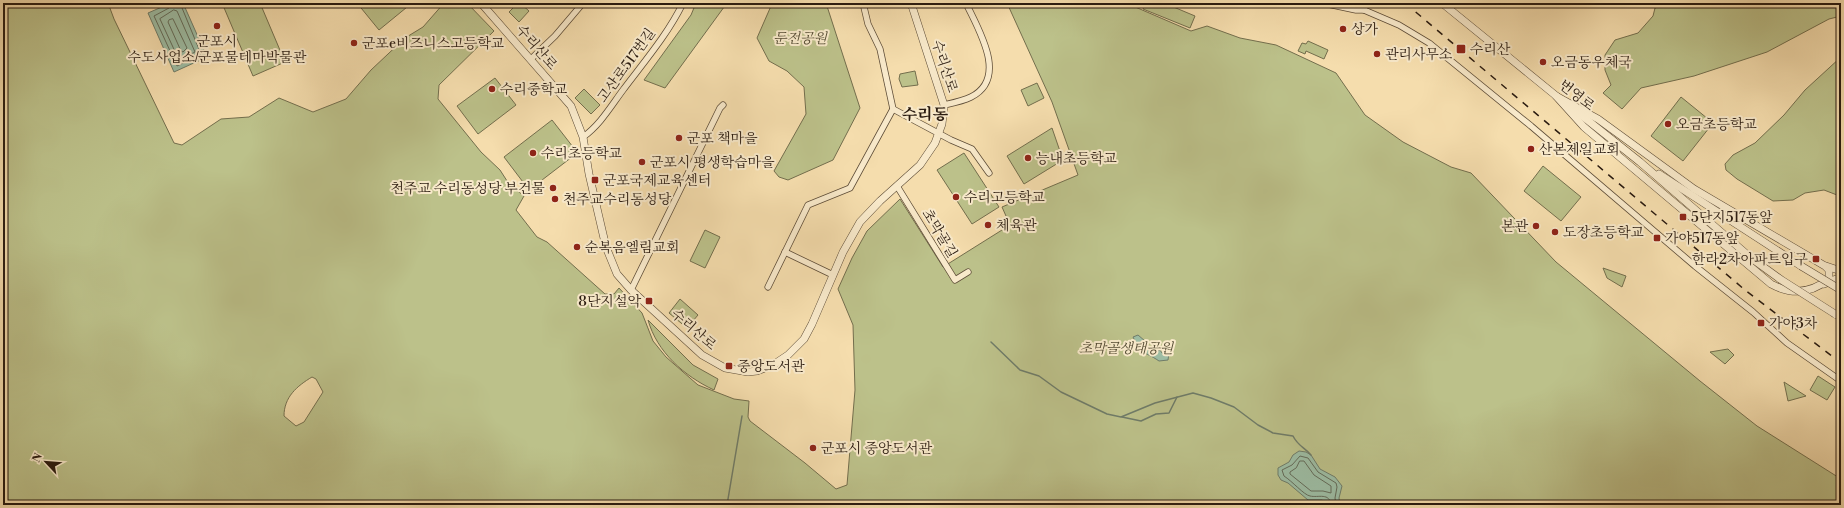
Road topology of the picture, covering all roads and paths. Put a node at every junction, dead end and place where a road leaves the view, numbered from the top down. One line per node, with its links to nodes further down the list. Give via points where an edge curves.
1 (481, 3): 12 (street, 수리산로)
2 (583, 3): 12 (street)
3 (671, 3): 10 (street)
4 (863, 3): 16 (street, via 868,24 880,48)
5 (911, 3): 15 (street, 수리산로)
6 (966, 3): 15 (street, via 989,55 990,70 983,87 972,96)
7 (1323, 3): 11 (street)
8 (1365, 3): 11 (street)
9 (1442, 3): 13 (street, 번영로)
10 (683, 4): 18 (street, 고산로517번길, via 608,111)
11 (1364, 10): 33 (street, via 1399,25 1429,43 1787,343)
12 (531, 59): 18 (street, 수리산로, via 571,106)
13 (1556, 96): 19 (street, 번영로); 23 (street, via 1598,118 1694,189); 28 (street, via 1584,127 1771,284 1788,291 1800,292)
14 (723, 105): 30 (street)
15 (944, 105): 17 (street, 수리산로)
16 (893, 109): 17 (street); 22 (street, via 850,188 808,206)
17 (939, 134): 20 (street, via 972,149); 21 (street, 수리산로, via 922,163)
18 (583, 137): 30 (street, 수리산로, via 606,247 617,274)
19 (1640, 162): 31 (street, 번영로, bridge); 32 (street, 번영로, bridge, via 1751,258)
20 (989, 173)
21 (897, 186): 25 (street, 초막골길, via 955,280); 26 (street, 수리산로, via 860,222)
22 (785, 252): 26 (street); 29 (street)
23 (1825, 266): 24 (street); 28 (street, via 1830,275)
24 (1841, 271)
25 (968, 272)
26 (833, 275): 30 (street, 수리산로, via 804,339 781,360 763,369 748,372 725,368 702,355)
27 (1841, 277): 28 (street)
28 (1821, 286)
29 (768, 287)
30 (631, 290)
31 (1841, 290)
32 (1838, 315)
33 (1841, 381)

